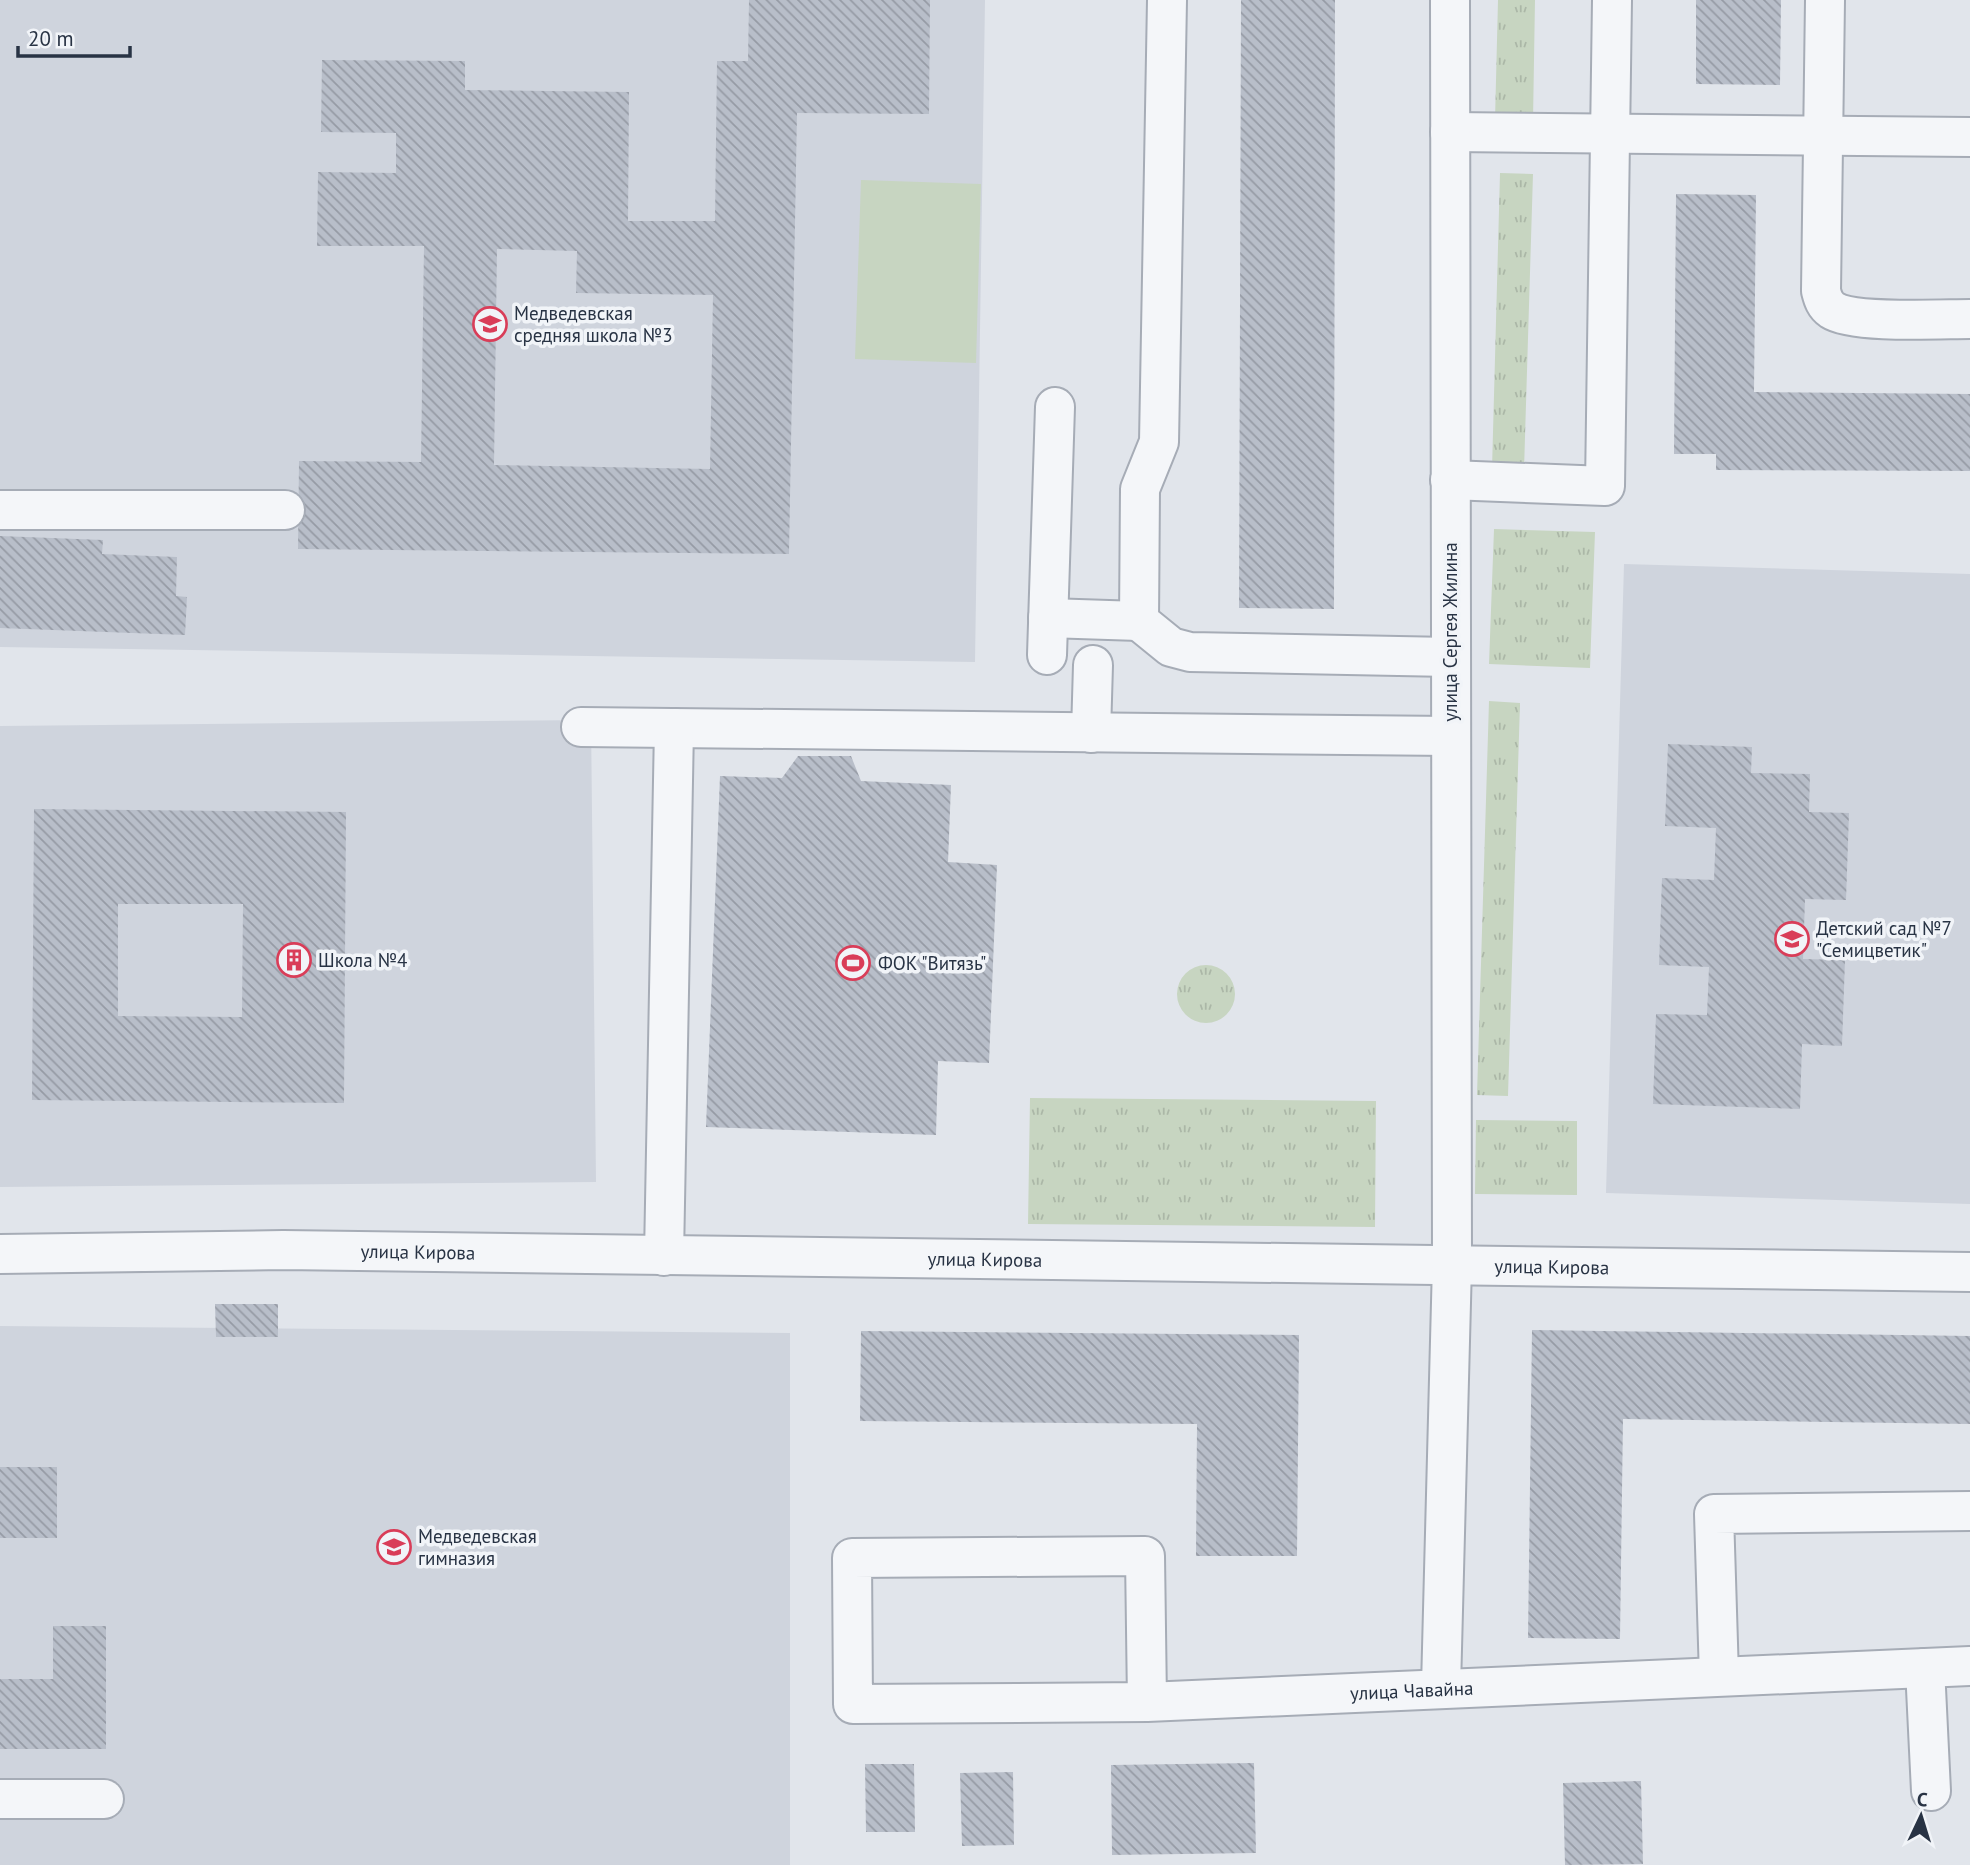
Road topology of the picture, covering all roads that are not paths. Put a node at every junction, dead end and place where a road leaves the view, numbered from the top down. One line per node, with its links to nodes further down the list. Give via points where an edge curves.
1 (1167, 0): 14 (street, via 1159,442 1140,489)
2 (1450, 0): 5 (street, улица Сергея Жилина)
3 (1612, 0): 6 (street)
4 (1825, 0): 7 (street)
5 (1450, 132): 6 (street); 11 (street, улица Сергея Жилина)
6 (1610, 134): 7 (street); 11 (street, via 1605,486)
7 (1822, 136): 8 (street); 9 (street, via 1824,302 1850,317)
8 (1970, 137)
9 (1970, 319)
10 (1055, 407): 14 (street, via 1048,636)
11 (1450, 480): 15 (street, улица Сергея Жилина)
12 (0, 510): 13 (street)
13 (285, 510)
14 (1139, 621): 15 (street, via 1171,647 1190,652)
15 (1450, 657): 20 (street, улица Сергея Жилина)
16 (1093, 665): 19 (street)
17 (581, 727): 18 (street)
18 (674, 728): 19 (street); 22 (street)
19 (1091, 733): 20 (street)
20 (1451, 736): 23 (street, улица Сергея Жилина)
21 (0, 1254): 22 (street, улица Кирова, via 283,1250)
22 (664, 1256): 23 (street, улица Кирова)
23 (1452, 1264): 24 (street, улица Кирова); 29 (street, улица Сергея Жилина)
24 (1970, 1272)
25 (1970, 1511): 28 (street, via 1714,1514)
26 (1970, 1666): 27 (street, улица Чавайна)
27 (1925, 1668): 28 (street, улица Чавайна); 31 (street)
28 (1719, 1676): 29 (street, улица Чавайна)
29 (1441, 1686): 30 (street, улица Чавайна)
30 (1147, 1702): 30 (street, улица Чавайна, via 1145,1556 852,1558 853,1704)
31 (1931, 1791)
32 (0, 1799): 33 (street)
33 (104, 1799)

